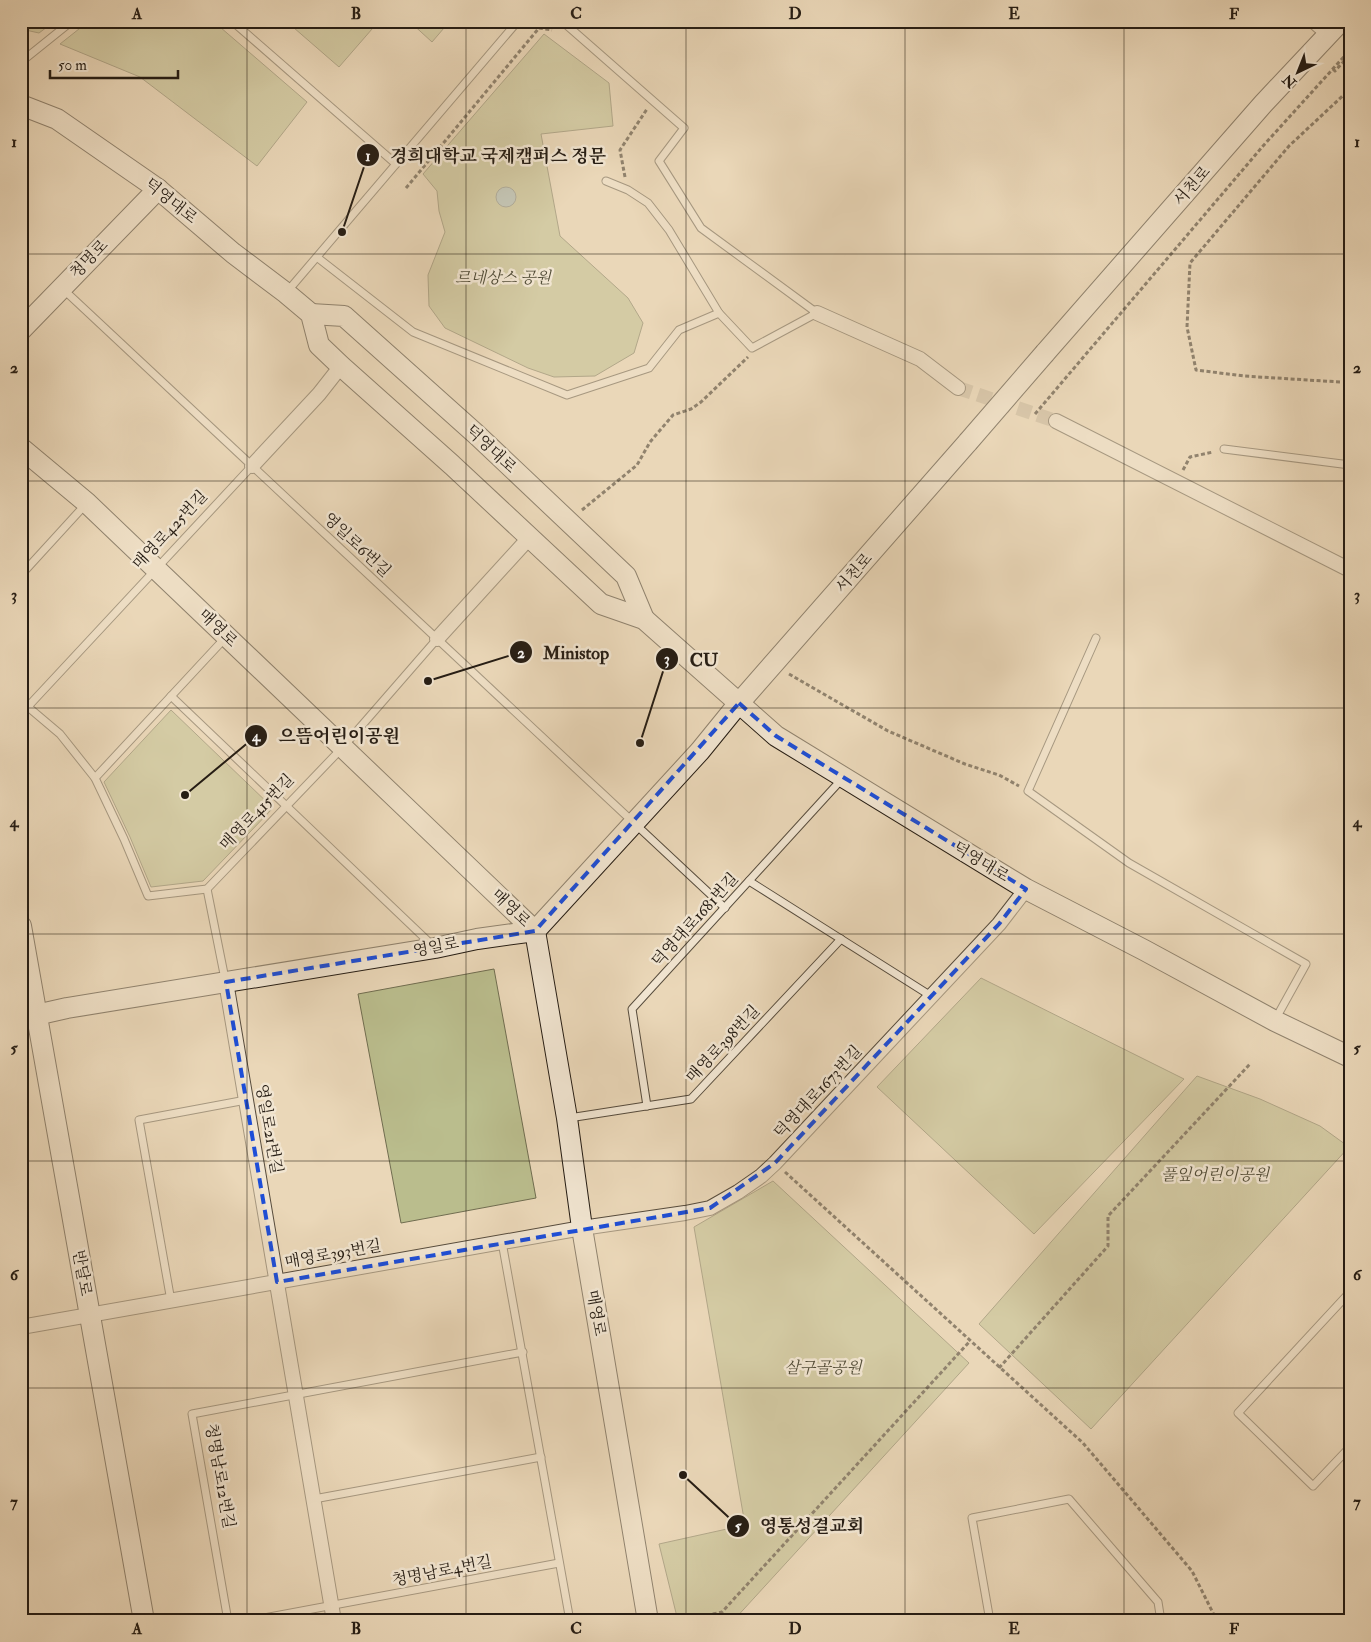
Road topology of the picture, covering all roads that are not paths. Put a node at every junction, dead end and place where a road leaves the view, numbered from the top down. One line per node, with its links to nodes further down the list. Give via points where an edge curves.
1 (72, 21): 10 (lane)
2 (232, 21): 12 (lane)
3 (518, 21): 12 (lane)
4 (562, 21): 19 (lane, via 684,128 659,161 701,228)
5 (1118, 21): 6 (lane, via 1121,24)
6 (1123, 21)
7 (1308, 21): 9 (lane)
8 (1341, 21): 40 (street, 서천로, bridge, via 1263,104)
9 (1325, 36)
10 (21, 62)
11 (21, 105): 14 (street, 덕영대로, via 57,118)
12 (396, 164): 15 (lane)
13 (606, 181): 18 (lane, via 648,203 669,230)
14 (158, 189): 16 (street, 청명로); 17 (street, 덕영대로)
15 (318, 258): 17 (lane); 18 (lane, via 413,332 567,395 648,368 679,330)
16 (62, 288): 21 (street, 청명로); 28 (lane, 영일로6번길)
17 (286, 293): 20 (street, 덕영대로)
18 (718, 313): 19 (lane, via 752,348)
19 (817, 313): 23 (street, via 920,359)
20 (311, 314): 22 (street, 덕영대로, via 319,345); 34 (street, 덕영대로, via 344,316 477,435 626,576)
21 (21, 330)
22 (341, 366): 28 (street, 매영로425번길); 30 (street, 덕영대로)
23 (958, 388)
24 (1056, 421): 32 (street)
25 (21, 448): 29 (street, 매영로)
26 (1224, 449): 27 (lane)
27 (1350, 465)
28 (252, 466): 31 (lane, 매영로425번길); 37 (lane, 영일로6번길)
29 (87, 503): 31 (street, 매영로); 33 (lane)
30 (529, 538): 34 (street, 덕영대로, via 601,604); 37 (street, 매영로415번길)
31 (157, 569): 35 (street, 매영로); 41 (lane, 매영로425번길)
32 (1350, 570)
33 (22, 572)
34 (644, 619): 40 (street, 덕영대로)
35 (226, 636): 38 (lane); 43 (street, 매영로)
36 (1096, 638): 59 (lane, via 1028,791 1129,863 1306,964)
37 (437, 639): 43 (lane, 매영로415번길); 47 (lane, 영일로6번길)
38 (171, 696): 44 (lane); 46 (lane)
39 (21, 700): 41 (lane)
40 (739, 703): 45 (street, 덕영대로, via 776,736); 47 (street, via 700,752)
41 (28, 707): 42 (lane, 매영로425번길); 44 (lane, via 60,734)
42 (21, 714)
43 (343, 748): 46 (lane, 매영로415번길); 53 (street, 매영로)
44 (95, 778): 49 (lane, via 148,896)
45 (844, 778): 48 (lane, 덕영대로1681번길); 50 (street, 덕영대로)
46 (286, 807): 49 (lane, 매영로415번길); 55 (lane)
47 (634, 823): 51 (lane, 영일로6번길); 53 (street)
48 (749, 881): 51 (lane, 덕영대로1681번길); 54 (lane)
49 (207, 889): 56 (lane)
50 (1026, 889): 57 (street, 덕영대로1673번길, via 999,924); 59 (street, 덕영대로)
51 (725, 908): 62 (lane, 덕영대로1681번길, via 632,1009)
52 (21, 926): 58 (street, 반달로)
53 (535, 931): 55 (street, 영일로); 63 (street, 매영로)
54 (841, 939): 57 (lane); 62 (lane, 매영로398번길, via 691,1099)
55 (435, 948): 56 (street, 영일로)
56 (226, 982): 58 (street, 영일로); 61 (street, 영일로21번길)
57 (931, 996): 64 (street, 덕영대로1673번길, via 775,1163 738,1192 710,1208)
58 (36, 1015): 69 (street, 반달로)
59 (1275, 1021): 60 (street, 덕영대로)
60 (1350, 1056)
61 (246, 1100): 66 (street, 영일로21번길); 68 (lane, via 139,1120)
62 (648, 1106): 63 (lane, 매영로398번길)
63 (567, 1118): 64 (street, 매영로)
64 (582, 1228): 65 (street, 매영로393번길); 83 (street, 매영로)
65 (502, 1242): 66 (street, 매영로393번길); 71 (lane)
66 (277, 1282): 68 (street, 매영로393번길); 72 (street)
67 (1350, 1292): 73 (lane, via 1238,1413 1313,1486)
68 (171, 1301): 69 (street, 매영로393번길)
69 (90, 1315): 70 (street, 매영로393번길); 78 (street, 반달로)
70 (21, 1327)
71 (523, 1352): 72 (lane); 74 (lane)
72 (296, 1394): 75 (street); 79 (lane, 청명남로12번길, via 192,1414)
73 (1350, 1447)
74 (541, 1457): 75 (lane); 76 (lane)
75 (314, 1499): 77 (street)
76 (559, 1563): 77 (lane, 청명남로4번길); 82 (lane)
77 (331, 1605): 80 (lane); 81 (street)
78 (144, 1621)
79 (228, 1621)
80 (248, 1621)
81 (334, 1621)
82 (570, 1621)
83 (648, 1621)
84 (990, 1621): 85 (lane, via 972,1518 1069,1499 1158,1602)
85 (1161, 1621)

